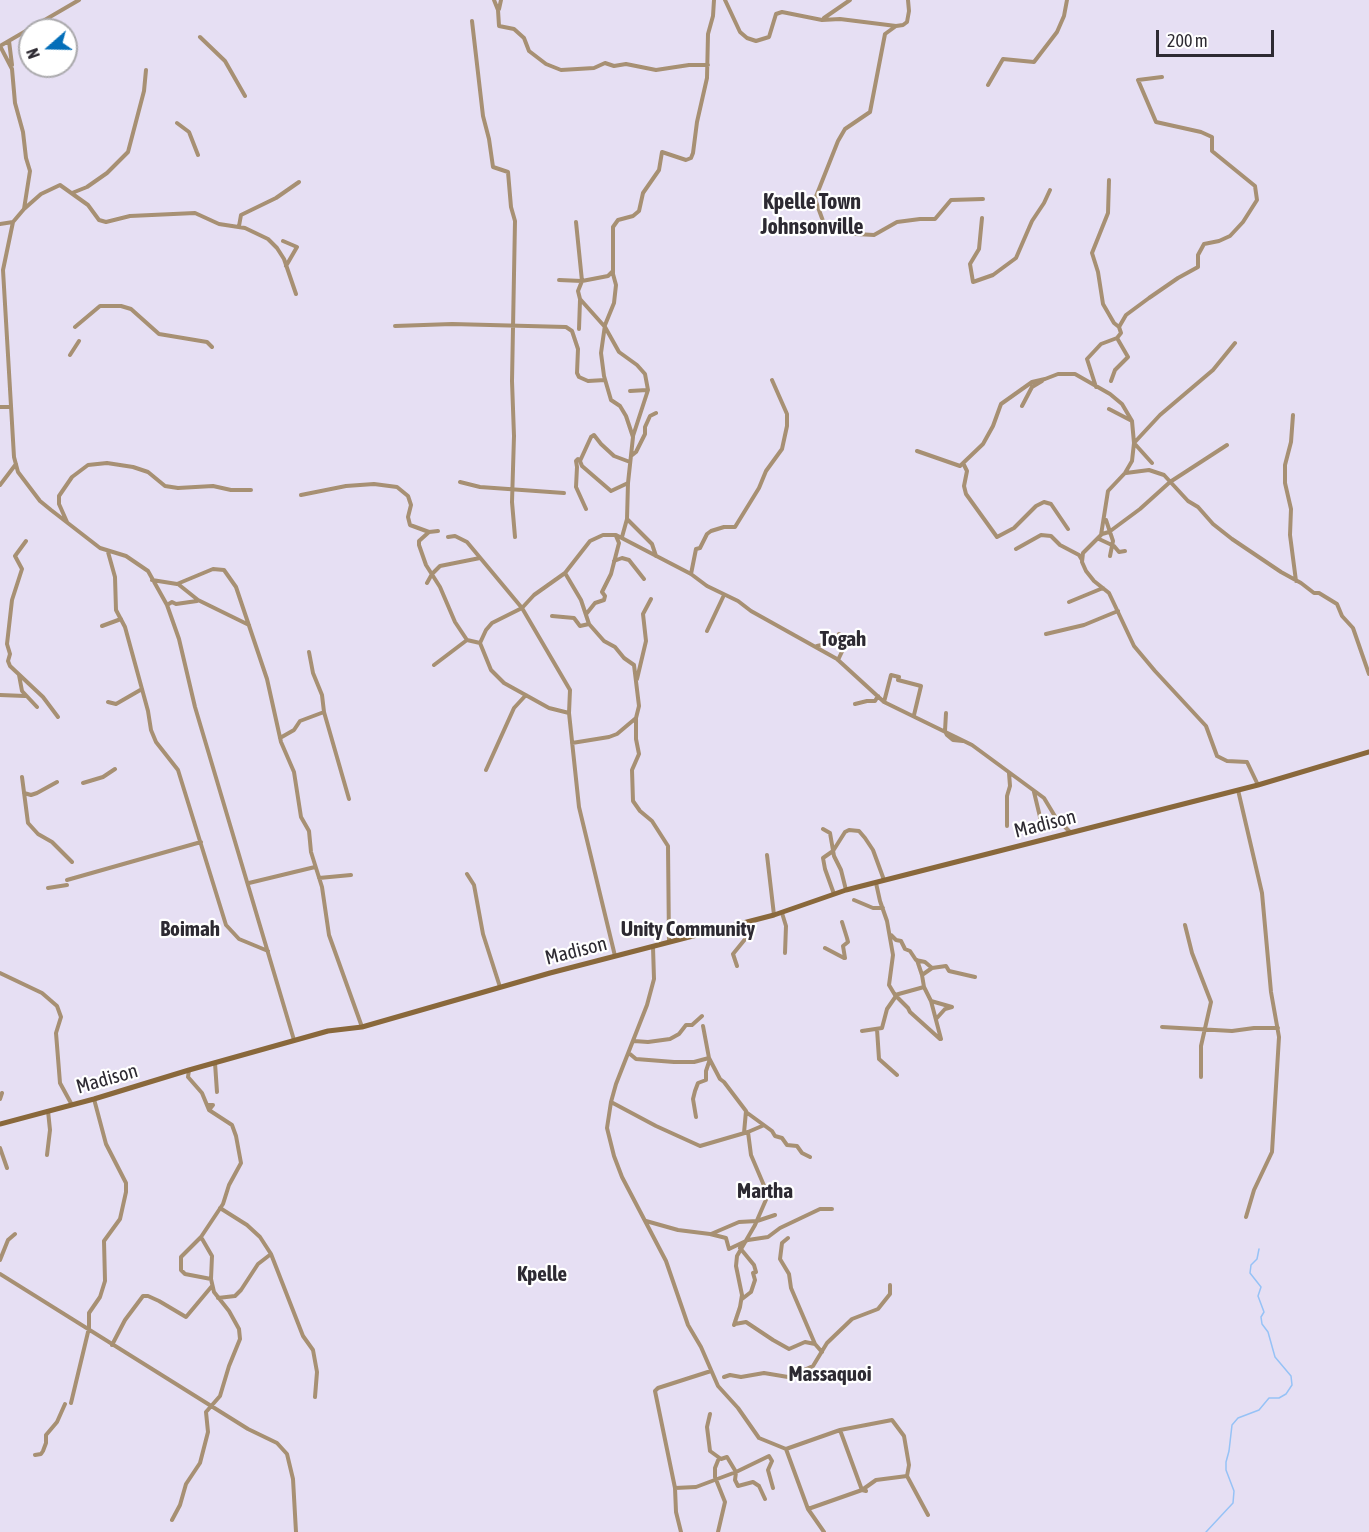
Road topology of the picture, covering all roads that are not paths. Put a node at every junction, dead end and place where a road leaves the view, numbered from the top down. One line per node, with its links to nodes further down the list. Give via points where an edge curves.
1 (79, 0): 14 (street)
2 (494, 0): 9 (street)
3 (501, 0): 9 (street)
4 (714, 0): 15 (street)
5 (725, 0): 10 (street, via 740,32 756,41 769,37 776,14 782,12)
6 (850, 0): 10 (street)
7 (908, 0): 12 (street, via 907,22)
8 (1067, 0): 19 (street, via 1057,32 1034,62 1003,59)
9 (498, 10): 15 (street, via 499,26 514,29 524,38 529,51 561,70 594,68 605,63 656,70)
10 (822, 20): 12 (street, via 840,18)
11 (472, 21): 41 (street, via 493,166 508,172 515,221)
12 (896, 26): 27 (street, via 885,34 870,112 845,129 815,200 823,221 836,231 874,235 897,222 935,219 951,200)
13 (200, 36): 20 (street, via 225,61)
14 (9, 41): 16 (street); 16 (street, via 0,46)
15 (708, 65): 36 (street, via 691,158 662,152 659,170 643,194 639,211 614,224)
16 (12, 69): 28 (street, via 30,171)
17 (146, 70): 26 (street, via 128,152 107,173)
18 (1162, 77): 45 (street, via 1138,80 1156,123 1212,137 1212,151 1255,186 1257,200 1230,236 1204,244 1198,255 1198,267 1126,315)
19 (988, 85)
20 (245, 96)
21 (177, 123): 22 (street, via 189,132)
22 (198, 155)
23 (1109, 180): 45 (street, via 1108,213 1092,253 1102,304)
24 (299, 182): 33 (street, via 241,216)
25 (1050, 190): 29 (street, via 1016,258 993,275 973,282 970,264 980,249)
26 (72, 193): 28 (street, via 60,184); 33 (street, via 99,220 106,222 130,216 195,213 219,224)
27 (983, 199)
28 (24, 209): 30 (street)
29 (982, 218)
30 (13, 222): 32 (street); 61 (street, via 3,270)
31 (576, 222): 38 (street)
32 (0, 224)
33 (239, 226): 35 (street, via 268,239)
34 (283, 241): 35 (street, via 297,247)
35 (286, 266): 39 (street)
36 (613, 271): 38 (street, via 608,276); 44 (street, via 614,303)
37 (559, 280): 38 (street)
38 (582, 281): 40 (street)
39 (296, 294)
40 (580, 299): 44 (street); 46 (street)
41 (512, 325): 42 (street); 52 (street, via 569,328 578,349 579,377); 81 (street)
42 (395, 326)
43 (75, 327): 50 (street, via 100,306 121,306 131,309 159,334 207,342)
44 (605, 327): 52 (street, via 601,353); 57 (street, via 620,352 645,374)
45 (1119, 327): 47 (street, via 1121,333)
46 (579, 329)
47 (1117, 338): 55 (street, via 1128,357 1115,370); 56 (street, via 1101,344 1087,359)
48 (79, 341): 51 (street)
49 (1235, 343): 67 (street, via 1213,370)
50 (212, 347)
51 (70, 355)
52 (605, 380): 66 (street, via 611,400 627,416)
53 (772, 380): 110 (street, via 786,414 782,449 735,527 711,531 696,549)
54 (1045, 380): 56 (street, via 1058,374 1075,374); 59 (street, via 1032,387); 73 (street, via 1032,382 1001,404 983,444)
55 (1111, 381)
56 (1096, 388): 65 (street, via 1122,404)
57 (648, 390): 58 (street); 66 (street)
58 (630, 391)
59 (1022, 406)
60 (0, 407): 61 (street)
61 (11, 407): 75 (street)
62 (1109, 409): 65 (street)
63 (656, 413): 70 (street, via 650,416 645,434)
64 (1293, 415): 113 (street, via 1292,442 1285,465)
65 (1132, 421): 67 (street)
66 (633, 437): 70 (street)
67 (1134, 443): 74 (street); 76 (street, via 1132,461)
68 (1227, 445): 78 (street)
69 (917, 451): 73 (street, via 960,466)
70 (631, 456): 72 (street)
71 (580, 461): 72 (street, via 594,435 614,456); 79 (street, via 611,491); 85 (street, via 576,461 576,487)
72 (630, 462): 79 (street)
73 (963, 463): 89 (street, via 967,471 966,494 997,537 1044,502 1051,504)
74 (1152, 463)
75 (16, 464): 80 (street); 88 (street, via 40,501)
76 (1125, 473): 78 (street, via 1149,470); 86 (street, via 1108,492)
77 (460, 482): 81 (street)
78 (1170, 482): 92 (street); 113 (street, via 1225,534)
79 (628, 483): 87 (street)
80 (0, 485)
81 (513, 489): 83 (street); 95 (street)
82 (251, 490): 88 (street, via 178,488 165,486 133,466 88,465 72,477 59,496)
83 (564, 493)
84 (301, 495): 91 (street, via 346,486 397,487 408,496 410,525)
85 (586, 509)
86 (1105, 516): 92 (street); 97 (street)
87 (627, 519): 96 (street); 103 (street, via 652,544)
88 (67, 523): 102 (street)
89 (1068, 529)
90 (438, 531): 91 (street)
91 (429, 532): 109 (street, via 419,545)
92 (1109, 532): 97 (street); 99 (street)
93 (616, 535): 96 (street); 107 (street, via 619,543); 108 (street, via 590,541)
94 (448, 537): 105 (street, via 467,542)
95 (515, 537)
96 (622, 537): 103 (street)
97 (1100, 537): 99 (street); 106 (street, via 1087,547)
98 (26, 541): 140 (street, via 15,556 22,569 12,600 7,644 8,661)
99 (1114, 546): 101 (street, via 1119,552); 104 (street)
100 (1016, 549): 106 (street, via 1041,536 1051,536)
101 (1125, 551)
102 (108, 552): 112 (street, via 126,556 148,572); 128 (street, via 115,577 116,610)
103 (657, 556): 110 (street)
104 (1110, 556)
105 (481, 557): 109 (street, via 440,566); 124 (street)
106 (1083, 560): 118 (street, via 1086,572)
107 (614, 561): 111 (street, via 629,560); 126 (street, via 602,592 604,600 595,603)
108 (565, 573): 124 (street); 126 (street)
109 (432, 574): 115 (street); 134 (street)
110 (691, 574): 119 (street)
111 (644, 579)
112 (152, 580): 114 (street); 117 (street)
113 (1296, 581): 141 (street, via 1337,604 1353,628)
114 (165, 582): 116 (street); 117 (street)
115 (427, 583)
116 (177, 584): 121 (street); 131 (street, via 213,569 224,570 236,587)
117 (156, 586): 123 (street)
118 (1103, 588): 122 (street); 125 (street)
119 (724, 595): 132 (street); 136 (street)
120 (651, 599): 142 (street, via 643,614 646,641)
121 (198, 600): 123 (street); 131 (street)
122 (1069, 602)
123 (167, 605): 187 (street)
124 (522, 608): 135 (street, via 492,623); 153 (street, via 570,690)
125 (1118, 610): 133 (street, via 1084,625); 168 (street, via 1134,646 1206,726 1217,756 1247,762)
126 (586, 614): 129 (street)
127 (552, 616): 129 (street, via 574,618 580,626)
128 (121, 619): 130 (street); 143 (street)
129 (589, 624): 142 (street, via 634,664)
130 (102, 626)
131 (249, 626): 159 (street, via 267,679)
132 (707, 632)
133 (1046, 634)
134 (467, 640): 135 (street); 139 (street)
135 (480, 643): 145 (street, via 491,670 504,683)
136 (817, 646): 138 (street); 138 (street, via 836,642 840,634 848,639)
137 (309, 652): 152 (street)
138 (838, 660): 147 (street)
139 (434, 665)
140 (18, 673): 146 (street); 156 (street, via 43,696)
141 (1369, 674)
142 (636, 683): 157 (street)
143 (142, 689): 148 (street, via 116,704); 177 (street, via 156,742 178,770)
144 (0, 695): 146 (street)
145 (526, 695): 153 (street, via 549,708); 163 (street, via 514,708)
146 (25, 696): 151 (street)
147 (878, 696): 149 (street); 150 (street, via 875,701)
148 (108, 702)
149 (885, 702): 155 (street); 155 (street, via 891,675 921,686)
150 (855, 704)
151 (37, 707)
152 (324, 712): 159 (street, via 300,721); 172 (street)
153 (569, 713): 160 (street)
154 (946, 713): 158 (street)
155 (914, 715): 158 (street)
156 (58, 717)
157 (636, 718): 160 (street, via 617,734); 201 (street, via 639,754 632,771 633,801 668,846)
158 (945, 731): 164 (street)
159 (280, 738): 181 (street, via 294,771)
160 (572, 743): 206 (street, via 579,807)
161 (1369, 752): 168 (street, Madison)
162 (115, 769): 167 (street)
163 (486, 770)
164 (1009, 773): 170 (street); 173 (street)
165 (22, 777): 171 (street)
166 (57, 782): 171 (street, via 37,793)
167 (83, 783)
168 (1258, 785): 169 (street, Madison)
169 (1238, 790): 176 (street, Madison); 222 (street, via 1261,885)
170 (1034, 791): 175 (street); 176 (street)
171 (24, 794): 180 (street, via 28,823)
172 (350, 800)
173 (1007, 826)
174 (823, 829): 178 (street, via 830,833)
175 (1040, 829)
176 (1070, 832): 186 (street, Madison)
177 (201, 842): 185 (street); 204 (street, via 226,925 239,939)
178 (833, 851): 186 (street, via 845,832 859,831 873,850); 191 (street); 192 (street, via 822,860)
179 (767, 855): 196 (street)
180 (72, 862)
181 (315, 867): 184 (street); 187 (street)
182 (466, 874): 213 (street, via 474,885 483,934)
183 (351, 875): 184 (street)
184 (319, 878): 220 (street, via 328,935)
185 (67, 880)
186 (884, 880): 188 (street, Madison)
187 (249, 883): 204 (street)
188 (876, 883): 191 (street, Madison); 194 (street)
189 (67, 885): 190 (street)
190 (48, 888)
191 (846, 890): 192 (street, Madison)
192 (834, 894): 195 (street, Madison)
193 (854, 900): 194 (street)
194 (883, 908): 200 (street)
195 (782, 913): 196 (street, Madison); 205 (street, via 786,926)
196 (774, 915): 198 (street, Madison)
197 (842, 922): 203 (street, via 848,938 843,946 845,958)
198 (747, 923): 201 (street, Madison); 208 (street, via 746,938 733,954)
199 (1185, 925): 224 (street, via 1210,1002)
200 (889, 933): 207 (street); 215 (street, via 893,955 889,986)
201 (669, 943): 202 (street, Madison)
202 (653, 947): 206 (street, Madison); 227 (street, via 654,979)
203 (825, 948)
204 (269, 952): 226 (street)
205 (785, 953)
206 (615, 956): 213 (street, Madison)
207 (916, 960): 209 (street); 211 (street)
208 (737, 966)
209 (932, 968): 211 (street); 212 (street, via 946,966)
210 (0, 972): 239 (street, via 42,993 57,1006 61,1017 56,1033 60,1083)
211 (922, 975): 214 (street)
212 (975, 977)
213 (500, 987): 220 (street, Madison)
214 (924, 987): 215 (street); 216 (street)
215 (895, 996): 218 (street, via 941,1040); 223 (street, via 882,1028)
216 (931, 1001): 218 (street); 218 (street, via 952,1007)
217 (702, 1016): 227 (street, via 670,1039)
218 (936, 1020)
219 (703, 1026): 229 (street)
220 (362, 1027): 226 (street, Madison)
221 (1162, 1027): 224 (street)
222 (1278, 1028): 224 (street); 253 (street, via 1272,1152)
223 (877, 1029): 225 (street); 232 (street, via 879,1059)
224 (1205, 1030): 233 (street)
225 (862, 1031)
226 (294, 1040): 230 (street, Madison)
227 (634, 1041): 228 (street)
228 (629, 1053): 229 (street, via 636,1059); 238 (street)
229 (709, 1059): 241 (street); 242 (street, via 706,1080 698,1083 693,1099)
230 (214, 1063): 231 (street, Madison); 234 (street)
231 (189, 1070): 237 (street, Madison); 250 (street, via 188,1077 202,1093 208,1108 232,1125 236,1136 241,1163)
232 (897, 1075)
233 (1201, 1077)
234 (218, 1092)
235 (2, 1093): 236 (street)
236 (0, 1099)
237 (94, 1099): 239 (street, Madison); 270 (street, via 106,1143 126,1183 120,1219 104,1241 105,1281 89,1313)
238 (611, 1102): 245 (street, via 699,1146); 254 (street, via 607,1128 614,1156)
239 (72, 1105): 240 (street, Madison)
240 (48, 1111): 243 (street, Madison); 247 (street)
241 (746, 1111): 244 (street); 245 (street)
242 (696, 1117)
243 (0, 1124)
244 (762, 1126): 245 (street); 248 (street)
245 (746, 1132): 255 (street, via 768,1195)
246 (0, 1148): 249 (street)
247 (47, 1155)
248 (810, 1157)
249 (7, 1168)
250 (220, 1208): 258 (street); 262 (street, via 247,1225)
251 (832, 1209): 260 (street, via 820,1209 768,1237)
252 (775, 1215): 255 (street)
253 (1246, 1217)
254 (645, 1221): 257 (street); 274 (street, via 666,1261 688,1325)
255 (757, 1221): 257 (street, via 739,1222); 260 (street)
256 (15, 1234): 263 (street, via 8,1240)
257 (711, 1234): 261 (street, via 726,1238 729,1249)
258 (201, 1237): 265 (street, via 212,1256); 265 (street, via 181,1257 181,1270)
259 (788, 1238): 271 (street, via 782,1243 780,1259)
260 (746, 1241): 261 (street)
261 (739, 1247): 269 (street, via 736,1266); 269 (street, via 756,1272 751,1292)
262 (271, 1254): 268 (street, via 258,1264 235,1296); 276 (street, via 303,1336 313,1350 317,1372)
263 (0, 1260)
264 (0, 1274): 270 (street)
265 (211, 1279): 267 (street)
266 (890, 1285): 273 (street, via 890,1294 878,1309 852,1320)
267 (213, 1286): 268 (street); 272 (street, via 186,1317 143,1296)
268 (218, 1298): 279 (street, via 239,1329 240,1340 220,1396)
269 (742, 1299): 271 (street, via 734,1325 746,1322 789,1349 805,1342)
270 (89, 1328): 272 (street); 277 (street)
271 (814, 1344): 273 (street)
272 (112, 1345): 279 (street)
273 (822, 1352): 275 (street, via 813,1366 788,1377 764,1373)
274 (711, 1371): 282 (street, via 718,1386 759,1438); 288 (street, via 655,1391)
275 (724, 1377)
276 (315, 1397)
277 (72, 1403)
278 (65, 1404): 283 (street, via 46,1436 43,1451)
279 (213, 1405): 294 (street, via 206,1412 208,1432 200,1463 186,1484); 295 (street, via 248,1429 278,1443 287,1454 293,1479)
280 (710, 1414): 284 (street, via 708,1446)
281 (840, 1430): 282 (street); 286 (street, via 892,1420 904,1436); 290 (street)
282 (786, 1449): 292 (street)
283 (35, 1455)
284 (719, 1458): 285 (street, via 727,1457); 287 (street)
285 (736, 1472): 287 (street); 289 (street, via 769,1456); 291 (street, via 738,1486 753,1482)
286 (907, 1476): 290 (street, via 876,1480); 293 (street)
287 (716, 1478): 288 (street, via 696,1487); 297 (street, via 725,1502)
288 (675, 1488): 296 (street)
289 (773, 1488)
290 (864, 1490): 292 (street)
291 (765, 1499)
292 (808, 1509): 298 (street)
293 (928, 1515)
294 (172, 1520)
295 (296, 1532)
296 (681, 1532)
297 (718, 1532)
298 (824, 1532)

